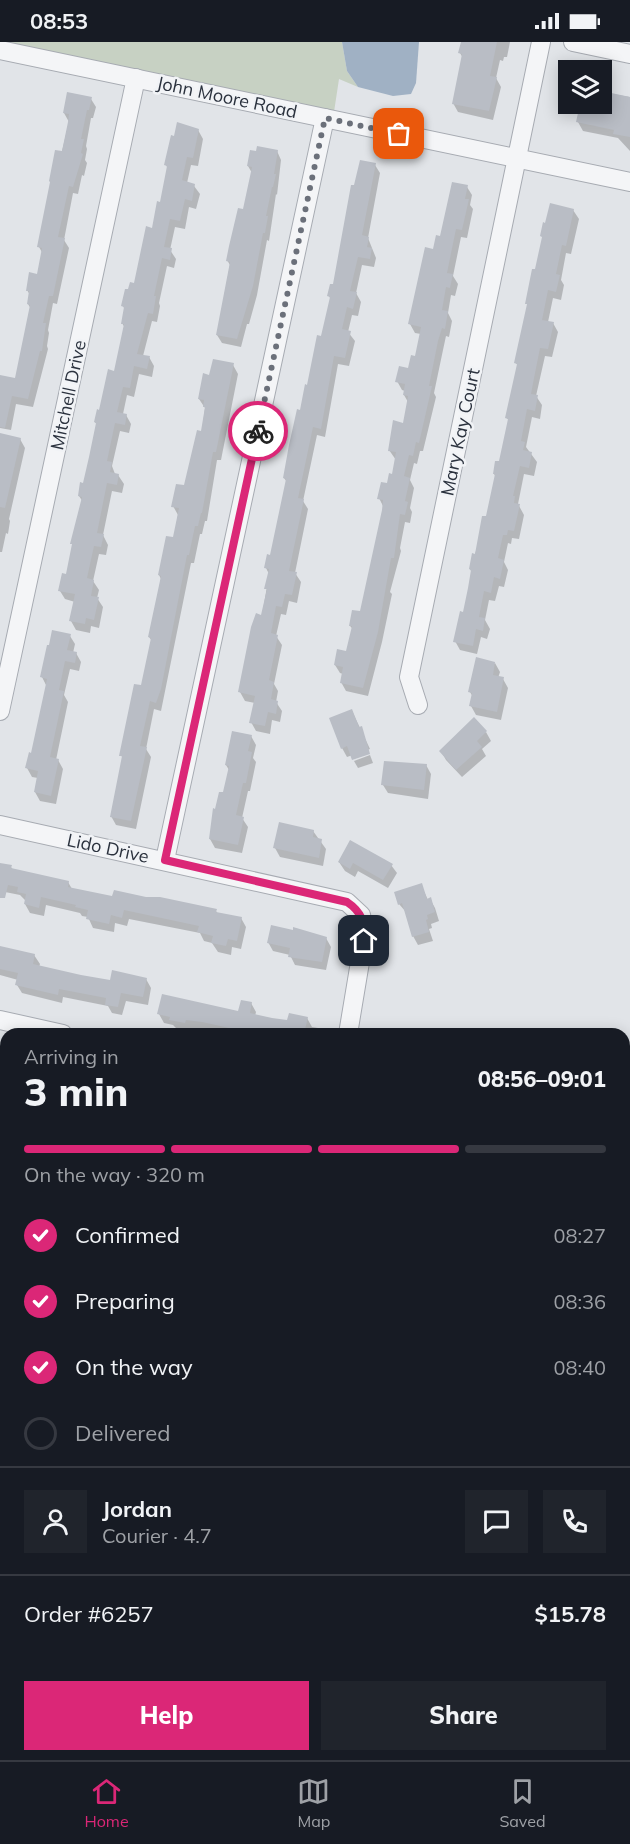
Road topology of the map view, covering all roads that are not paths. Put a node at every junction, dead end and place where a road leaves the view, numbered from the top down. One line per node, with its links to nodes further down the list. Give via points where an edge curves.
1 (541, 42): 7 (street, Mary Kay Court)
2 (573, 42): 4 (street)
3 (0, 50): 5 (street, John Moore Road)
4 (630, 54)
5 (136, 78): 6 (street, John Moore Road); 10 (street, Mitchell Drive)
6 (325, 118): 7 (street, John Moore Road); 12 (street)
7 (517, 158): 8 (street, John Moore Road); 9 (street, Mary Kay Court, via 409,676)
8 (630, 182)
9 (418, 705)
10 (0, 711)
11 (0, 825): 12 (street, Lido Drive)
12 (165, 860): 15 (street, Lido Drive, via 347,902 357,910 365,926 364,941)
13 (0, 1020): 14 (street)
14 (36, 1028)
15 (349, 1028)

